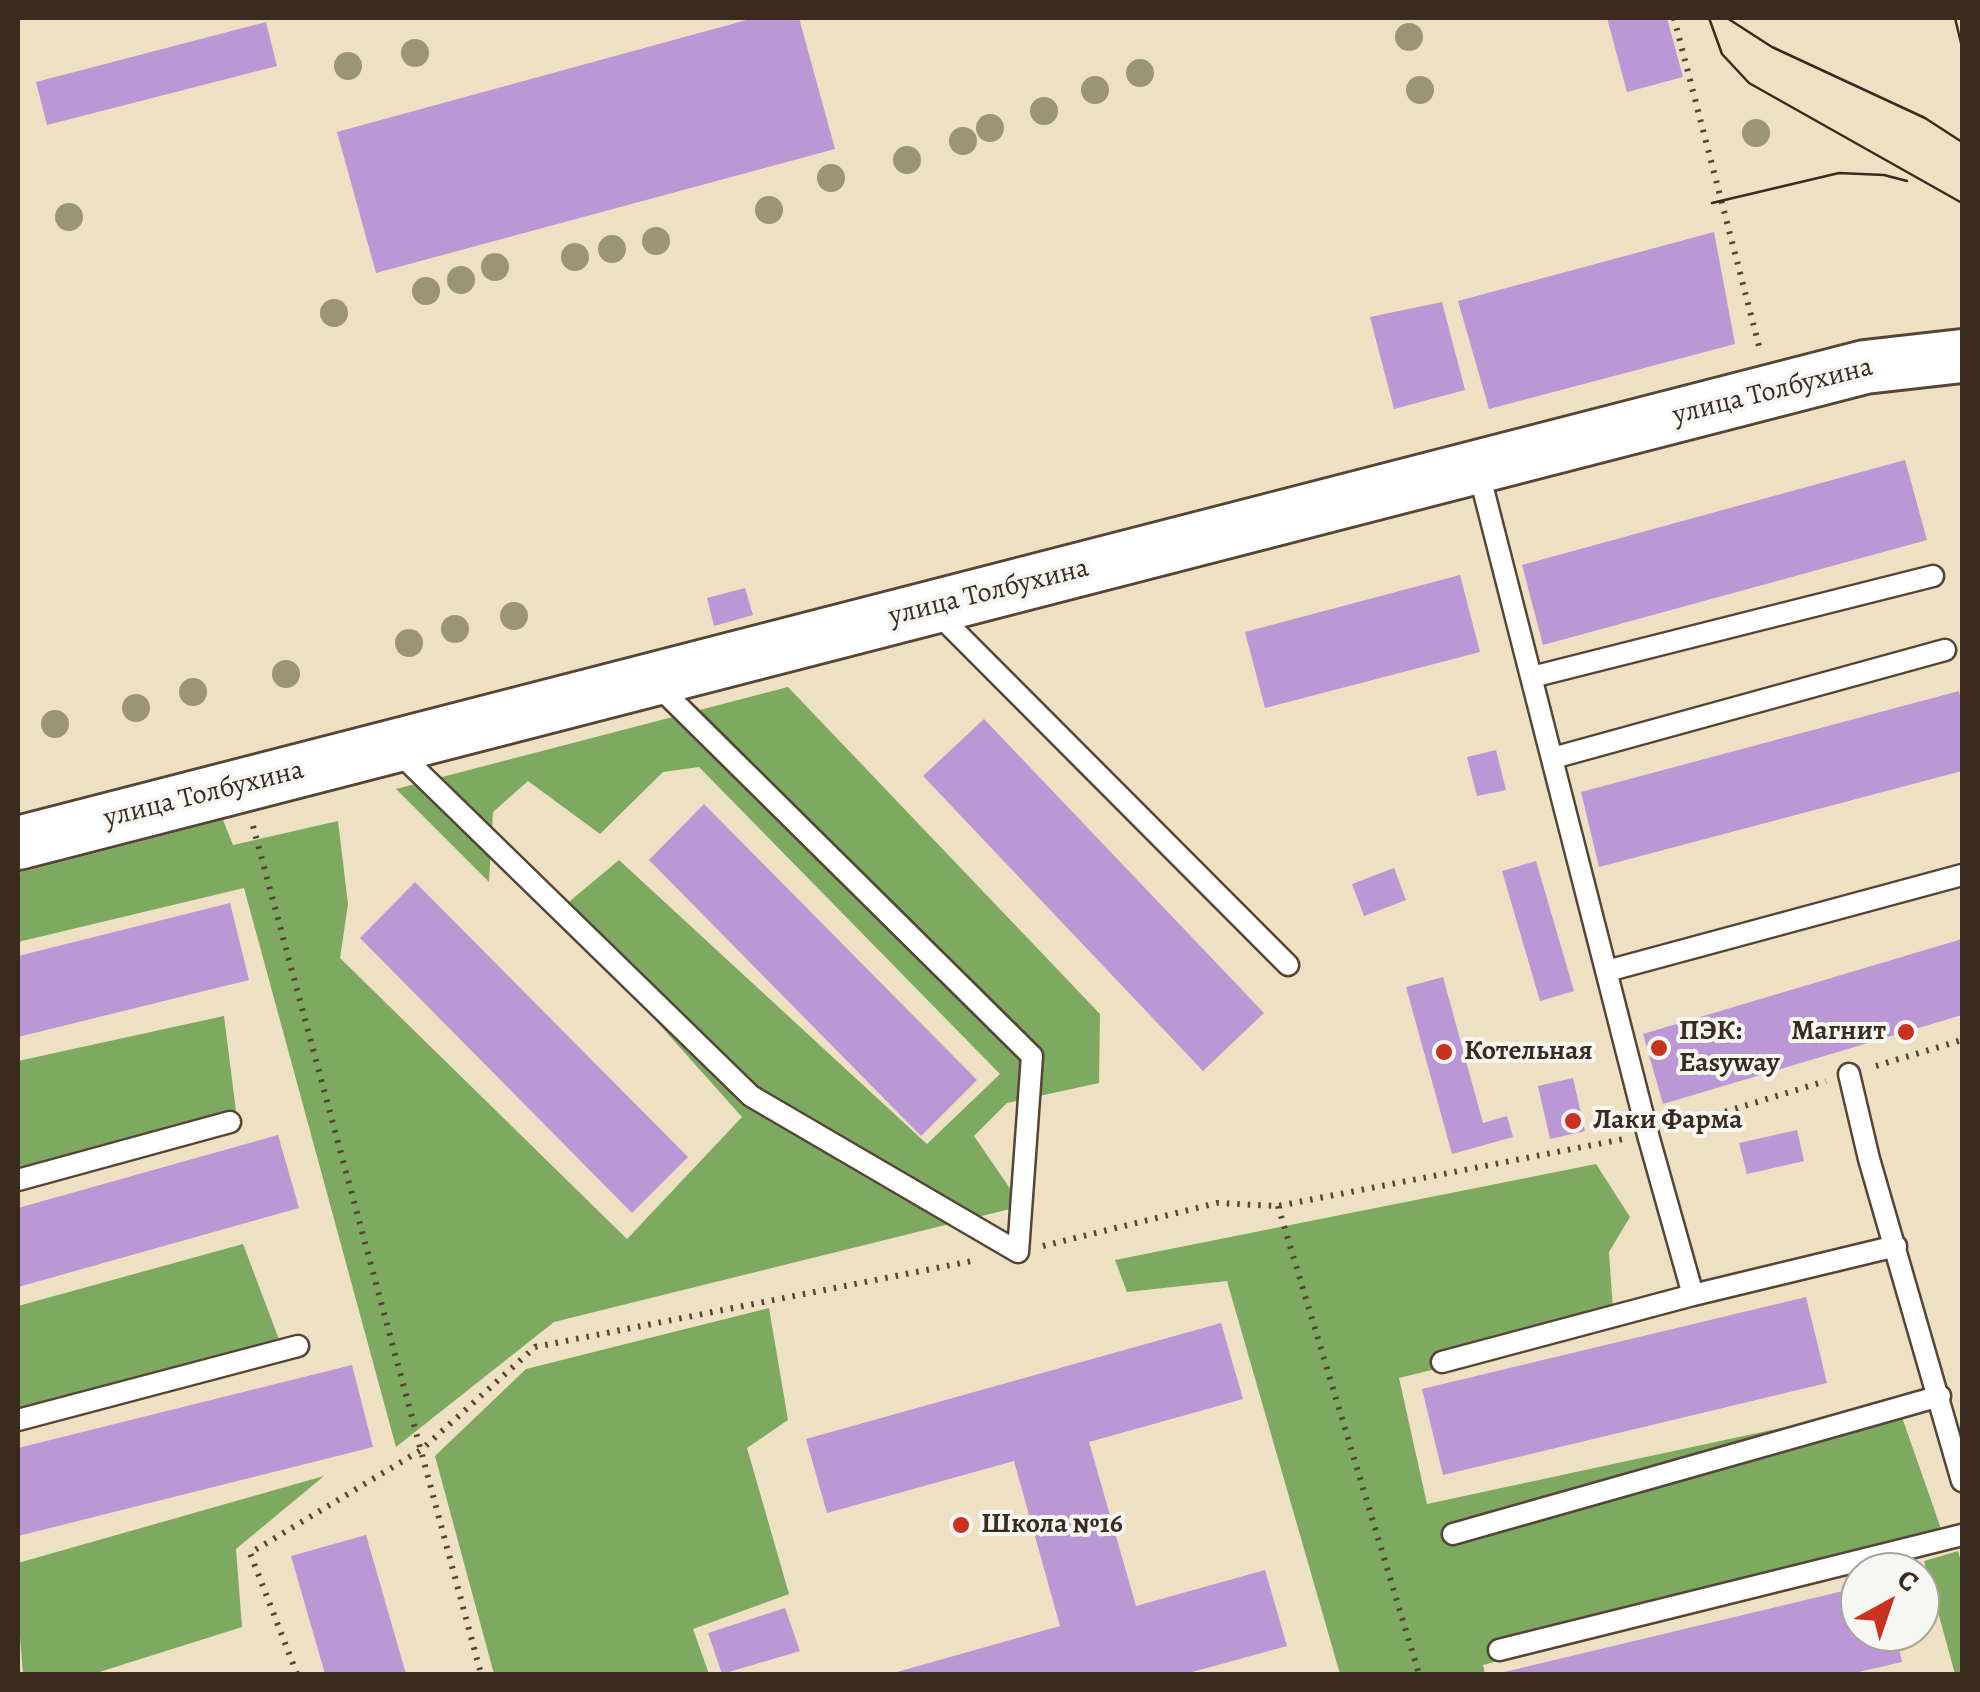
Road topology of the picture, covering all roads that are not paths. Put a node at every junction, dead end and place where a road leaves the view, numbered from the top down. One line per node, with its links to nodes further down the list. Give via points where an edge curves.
1 (1962, 356): 2 (street, улица Толбухина, via 1864,367)
2 (1477, 467): 4 (street, улица Толбухина); 6 (lane)
3 (1933, 576): 6 (lane)
4 (931, 608): 7 (street, улица Толбухина); 12 (lane)
5 (1945, 650): 9 (lane)
6 (1532, 677): 9 (lane)
7 (652, 680): 8 (street, улица Толбухина); 8 (lane, via 1032,1056 1018,1252 752,1096)
8 (392, 747): 10 (street, улица Толбухина)
9 (1553, 758): 13 (lane)
10 (18, 844)
11 (1962, 876): 13 (lane)
12 (1288, 965)
13 (1607, 971): 18 (lane)
14 (1849, 1074): 17 (lane)
15 (230, 1122): 16 (lane)
16 (18, 1180)
17 (1896, 1246): 18 (lane); 21 (lane)
18 (1693, 1295): 20 (lane)
19 (298, 1346): 22 (lane)
20 (1442, 1362)
21 (1940, 1396): 23 (lane); 24 (lane)
22 (18, 1420)
23 (1962, 1481)
24 (1453, 1534)
25 (1962, 1536): 26 (lane)
26 (1499, 1650)

